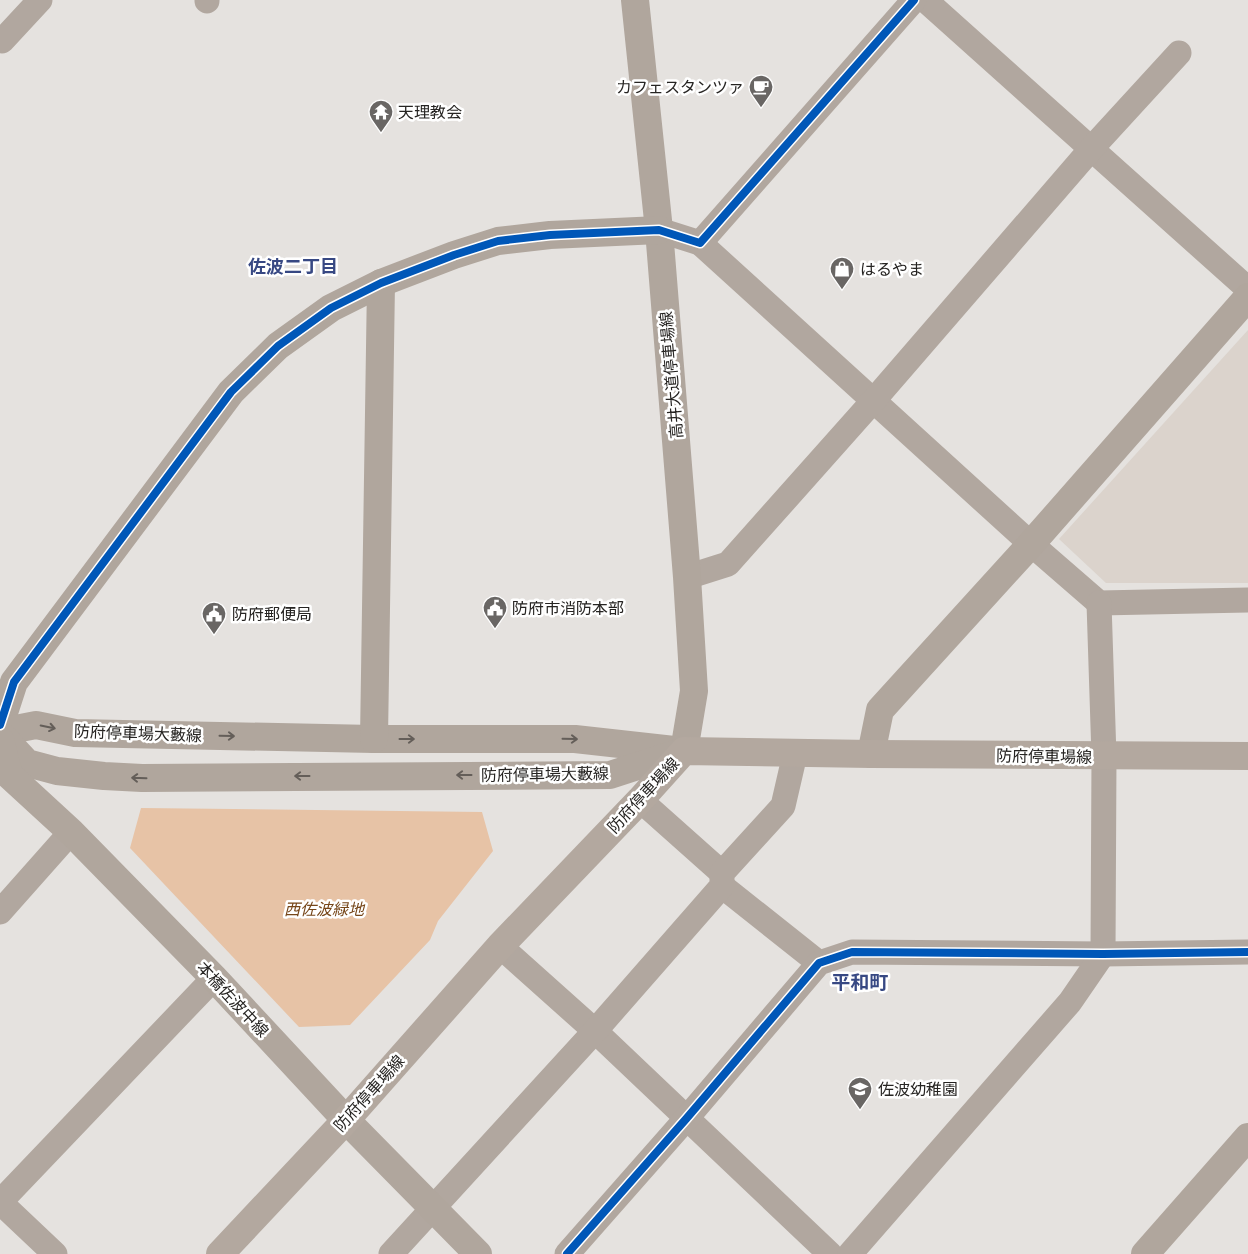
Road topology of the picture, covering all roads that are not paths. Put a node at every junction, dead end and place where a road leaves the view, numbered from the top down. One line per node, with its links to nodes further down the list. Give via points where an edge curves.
1 (40, 0): 5 (street, via 2,41)
2 (635, 0): 8 (street, 高井大道停車場線)
3 (914, 0): 9 (street)
4 (925, 0): 7 (street)
5 (0, 39)
6 (1179, 52): 7 (street)
7 (1091, 150): 11 (street); 13 (street)
8 (659, 230): 9 (street); 10 (street, via 498,241); 15 (street, 高井大道停車場線)
9 (700, 243): 13 (street)
10 (381, 283): 18 (street, via 330,308 278,346 231,392 14,682); 20 (street)
11 (1248, 290)
12 (1248, 297): 14 (street)
13 (874, 400): 14 (street); 15 (street, via 728,564)
14 (1031, 544): 17 (street); 24 (street, via 880,710)
15 (687, 577): 22 (street, 高井大道停車場線, via 694,691)
16 (1248, 600): 17 (street)
17 (1099, 603): 26 (street)
18 (0, 725)
19 (0, 733): 20 (street, 防府停車場大藪線, one-way to 20, via 36,725 75,733); 22 (street, 防府停車場大藪線, one-way to 19, via 610,775 142,778 56,771 27,763)
20 (374, 739): 22 (street, 防府停車場大藪線, one-way to 22, via 575,739)
21 (0, 740): 28 (street, 本橋佐波中線, via 9,775)
22 (684, 751): 23 (main road, 防府停車場線); 27 (main road, 防府停車場線)
23 (795, 754): 24 (main road, 防府停車場線); 29 (street, via 784,806)
24 (872, 754): 26 (main road, 防府停車場線)
25 (1248, 756): 26 (main road, 防府停車場線)
26 (1104, 757): 33 (street)
27 (640, 800): 29 (street); 31 (main road, 防府停車場線)
28 (71, 832): 30 (street); 35 (street, 本橋佐波中線)
29 (722, 879): 34 (street); 36 (street)
30 (0, 912)
31 (500, 946): 36 (street); 38 (main road, 防府停車場線)
32 (1248, 952): 33 (street)
33 (1103, 954): 34 (street, via 852,952); 47 (street, via 1070,1002)
34 (819, 963): 37 (street)
35 (214, 978): 38 (street, 本橋佐波中線); 41 (street, via 0,1202)
36 (595, 1031): 37 (street); 40 (street)
37 (686, 1119): 45 (street); 46 (street)
38 (346, 1120): 40 (street, 本橋佐波中線); 42 (main road, 防府停車場線)
39 (1248, 1137): 48 (street)
40 (433, 1207): 43 (street); 44 (street, 本橋佐波中線)
41 (55, 1254)
42 (220, 1254)
43 (392, 1254)
44 (478, 1254)
45 (567, 1254)
46 (830, 1254)
47 (850, 1254)
48 (1145, 1254)

